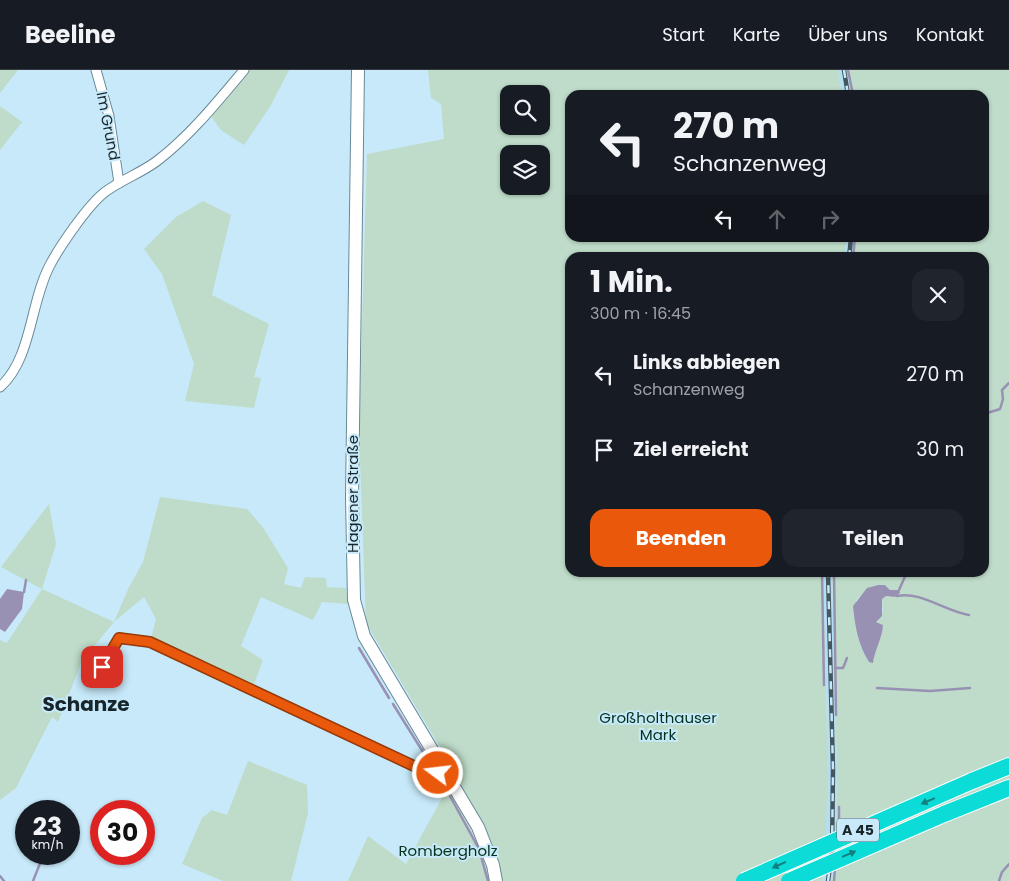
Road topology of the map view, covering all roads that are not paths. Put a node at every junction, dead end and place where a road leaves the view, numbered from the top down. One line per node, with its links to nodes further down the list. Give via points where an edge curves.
1 (96, 70): 4 (street, Im Grund, via 109,116)
2 (244, 70): 4 (street, via 217,102 157,160)
3 (358, 70): 8 (main road, Hagener Straße, via 352,497 354,600 364,636)
4 (119, 183): 5 (street, via 93,204 51,264 40,285 17,364)
5 (0, 387)
6 (102, 667): 8 (street, via 119,638 150,642 431,774)
7 (1009, 766): 11 (highway, A 45, one-way to 11, bridge)
8 (444, 769): 10 (main road, Hagener Straße, via 478,827)
9 (1009, 788): 12 (highway, A 45, one-way to 9, bridge)
10 (496, 881)
11 (744, 881)
12 (789, 881)

